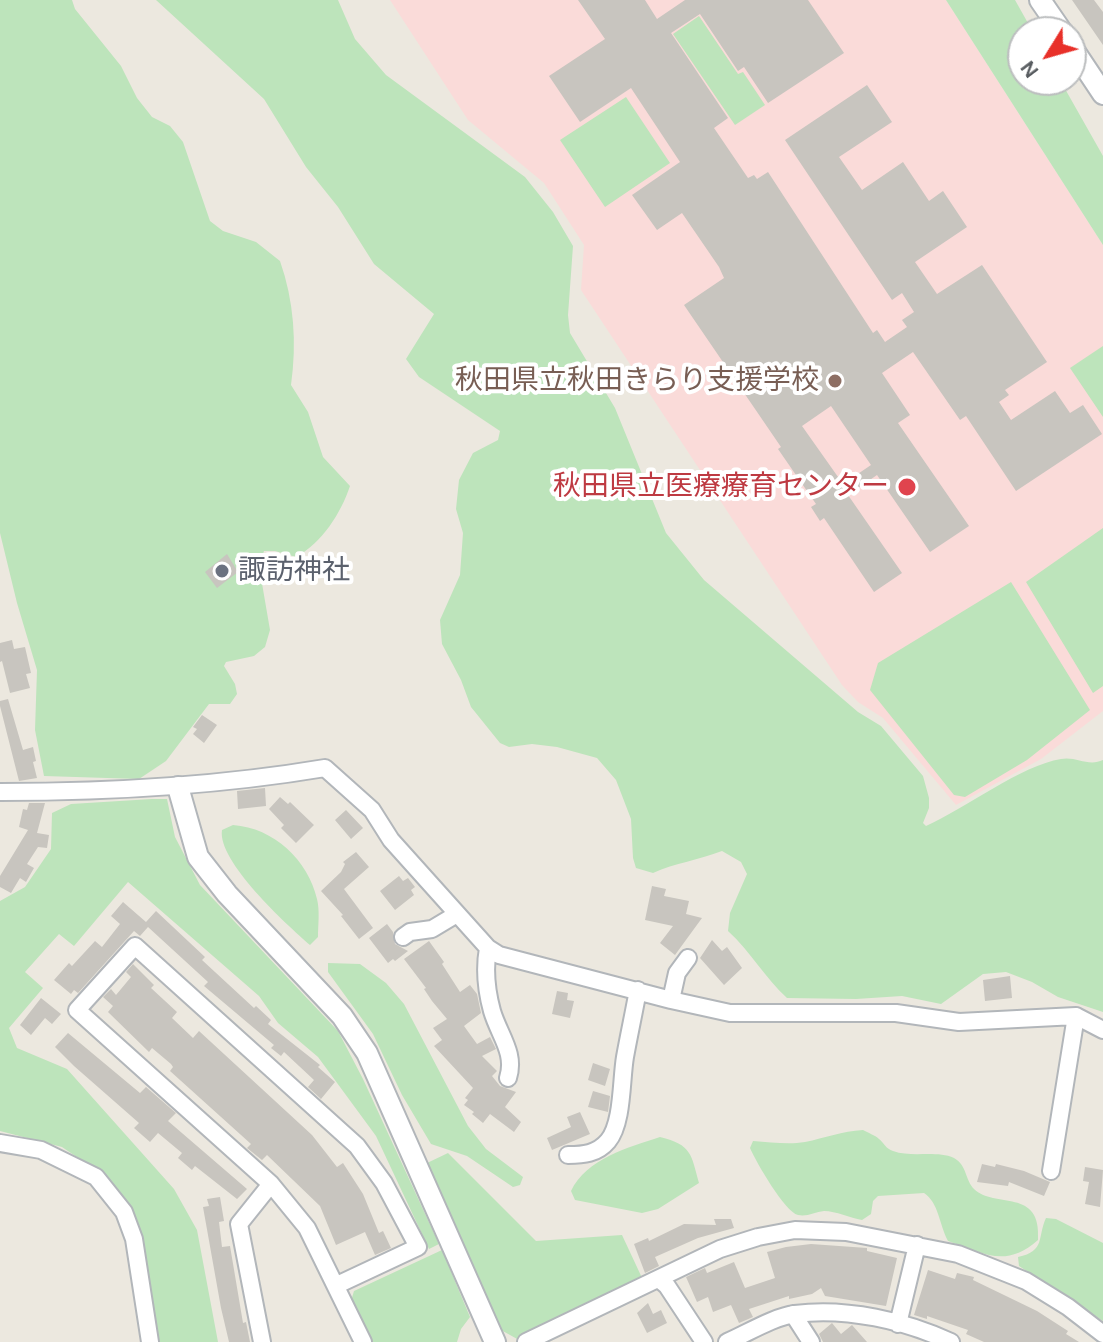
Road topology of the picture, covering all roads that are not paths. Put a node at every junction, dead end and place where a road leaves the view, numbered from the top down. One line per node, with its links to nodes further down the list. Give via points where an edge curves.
1 (1087, 70): 2 (street)
2 (1103, 94)
3 (178, 787): 4 (street); 5 (street, via 325,768 372,810 391,840); 27 (street, via 198,857 342,1016 367,1053)
4 (0, 791)
5 (457, 914): 6 (street, via 432,929); 7 (street)
6 (403, 937)
7 (488, 948): 9 (street); 13 (street, via 484,972 512,1064)
8 (688, 958): 10 (street, via 677,973)
9 (638, 990): 10 (street); 15 (street, via 610,1140 585,1155)
10 (671, 1000): 11 (street, via 730,1013 896,1013 950,1021)
11 (1076, 1016): 12 (street); 16 (street)
12 (1103, 1030)
13 (508, 1078)
14 (0, 1143): 24 (street, via 41,1150 96,1177 124,1212 134,1239)
15 (568, 1155)
16 (1051, 1171)
17 (271, 1184): 20 (street, via 307,1228); 20 (street, via 77,1010 135,946 357,1146 384,1183 418,1247); 25 (street, via 239,1224)
18 (917, 1245): 19 (street, via 846,1232 795,1230 720,1249); 22 (street); 23 (street, via 958,1254 1026,1281)
19 (659, 1279): 28 (street); 29 (street)
20 (337, 1285): 26 (street)
21 (793, 1314): 22 (street, via 851,1314); 30 (street); 31 (street)
22 (908, 1331): 32 (street)
23 (1103, 1334)
24 (150, 1342)
25 (262, 1342)
26 (363, 1342)
27 (495, 1342)
28 (526, 1342)
29 (704, 1342)
30 (727, 1342)
31 (811, 1342)
32 (951, 1342)

